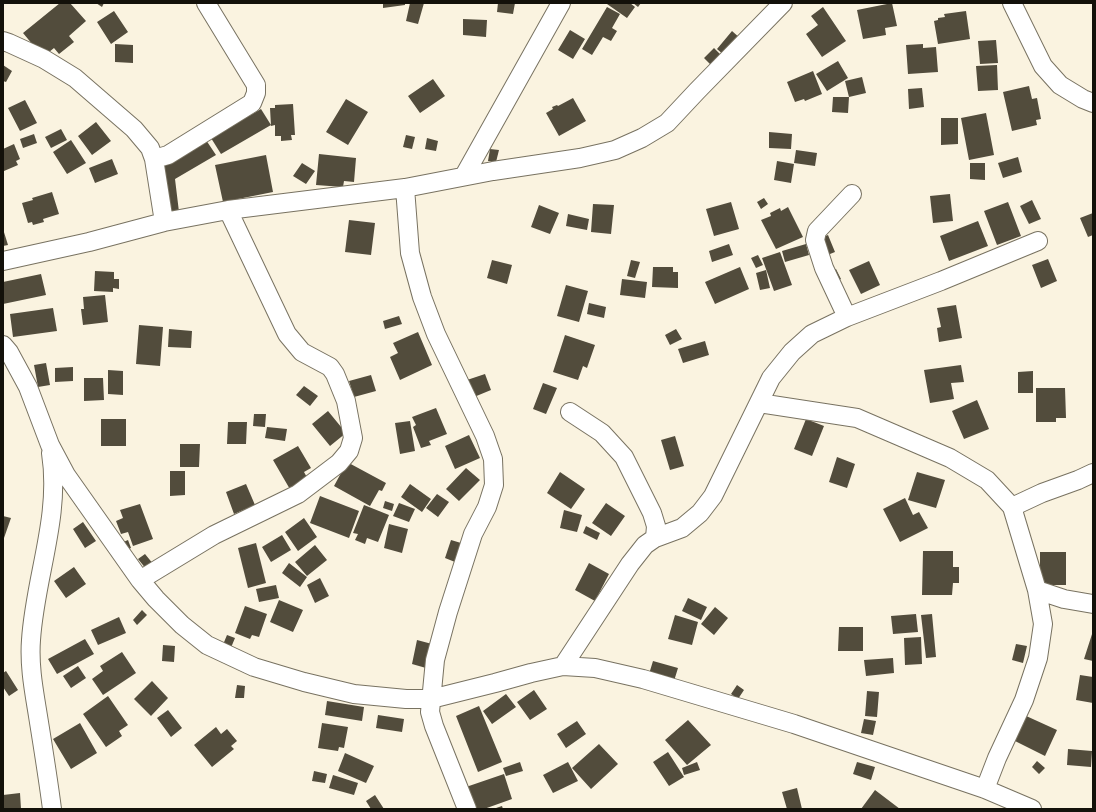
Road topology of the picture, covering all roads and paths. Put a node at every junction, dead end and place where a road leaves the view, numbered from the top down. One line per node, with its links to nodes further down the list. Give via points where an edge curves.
1 (206, 3): 7 (street, via 256,86 256,93 252,103 168,155)
2 (561, 3): 8 (street)
3 (783, 3): 8 (street, via 667,123 642,138 615,150 580,158)
4 (1012, 3): 6 (street, via 1043,66 1060,85)
5 (3, 41): 7 (street, via 44,59 75,78 134,129 150,148)
6 (1093, 103)
7 (154, 159): 12 (street)
8 (464, 176): 9 (street)
9 (405, 188): 11 (street); 27 (street, via 410,253 422,297 436,334 485,436 493,460 494,485 488,507 473,534 448,612 435,660)
10 (852, 194): 15 (street, via 817,231 815,240 824,268)
11 (228, 210): 12 (street); 23 (street, via 287,334 302,352 330,368 335,374 346,401 353,438 349,451 339,463 298,494 214,535)
12 (164, 222): 14 (street)
13 (1038, 241): 15 (street)
14 (3, 261)
15 (847, 317): 17 (street, via 812,334 792,352 771,378)
16 (3, 345): 19 (street, via 10,352 28,387)
17 (759, 403): 21 (street, via 857,418 950,458 987,480); 22 (street, via 713,496 700,513 682,528)
18 (570, 412): 22 (street, via 602,433 624,457 652,513 656,526)
19 (50, 445): 23 (street, via 66,475); 29 (street, via 54,495 31,640 31,672)
20 (1093, 473): 21 (street)
21 (1012, 507): 24 (street)
22 (655, 538): 26 (street, via 645,545 630,564)
23 (140, 580): 27 (street, via 182,625 207,645 254,667 354,694)
24 (1037, 590): 25 (street); 28 (street, via 1043,624 1038,658 1024,700)
25 (1093, 604)
26 (563, 666): 27 (street); 28 (street, via 595,668 664,685 794,724)
27 (431, 699): 30 (street, via 430,712 434,726)
28 (985, 789): 31 (street)
29 (52, 809)
30 (468, 809)
31 (1032, 809)

